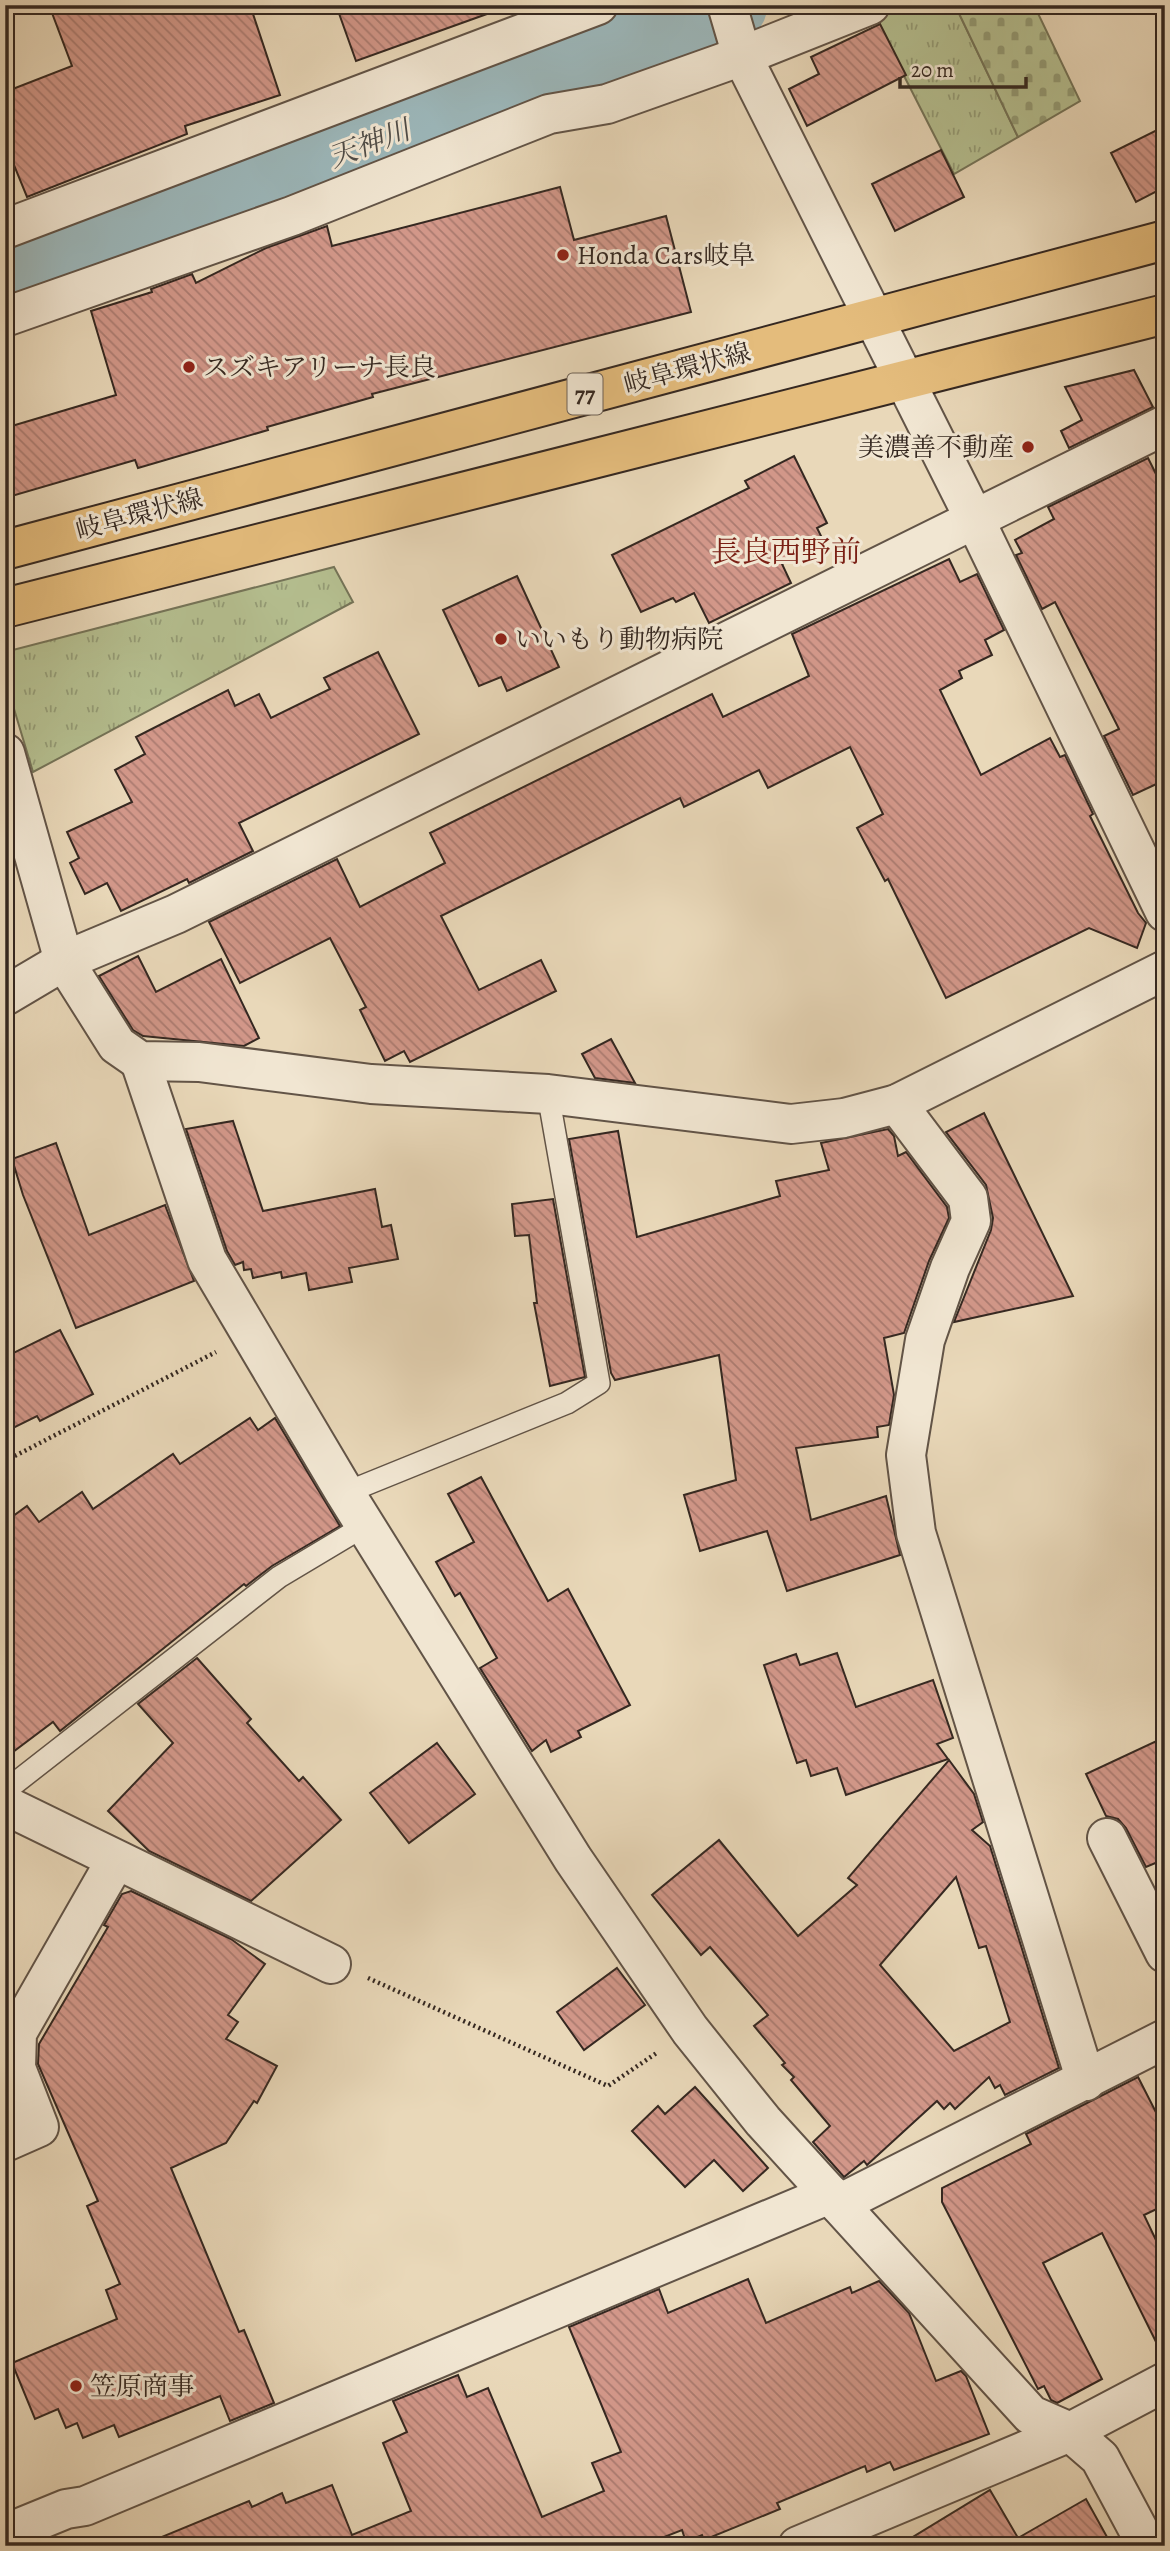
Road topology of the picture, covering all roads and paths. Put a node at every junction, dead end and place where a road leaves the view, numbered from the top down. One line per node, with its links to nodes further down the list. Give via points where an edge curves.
1 (598, 5): 5 (street)
2 (727, 5): 4 (street)
3 (870, 5): 4 (street)
4 (742, 55): 8 (street, via 607,104 549,114 292,216); 9 (street)
5 (5, 229)
6 (1165, 240): 9 (main road, 岐阜環状線 / 77)
7 (1165, 314): 10 (main road)
8 (5, 317)
9 (872, 320): 10 (street); 13 (main road, 岐阜環状線 / 77)
10 (904, 382): 12 (street); 14 (main road)
11 (1165, 425): 12 (street)
12 (974, 518): 16 (street); 17 (street, via 176,914)
13 (5, 550)
14 (5, 608)
15 (5, 753): 17 (street)
16 (1165, 912)
17 (64, 961): 19 (street); 20 (street, via 117,1045)
18 (1165, 970): 22 (street)
19 (5, 996)
20 (140, 1061): 21 (street, via 199,1062 371,1084); 23 (street, via 207,1260)
21 (548, 1094): 22 (street, via 791,1124 844,1118); 25 (lane, via 599,1383 567,1403)
22 (897, 1104): 35 (street, via 968,1198 971,1221 925,1340 906,1455 916,1533)
23 (249, 1335): 24 (path); 25 (street)
24 (5, 1461)
25 (345, 1493): 26 (street)
26 (366, 1525): 27 (lane, via 279,1577); 33 (street, via 573,1858)
27 (5, 1791)
28 (5, 1805): 30 (street)
29 (1107, 1838): 31 (street)
30 (116, 1860): 32 (street); 36 (street, via 17,2033 16,2068 39,2127)
31 (1165, 1953)
32 (331, 1964): 33 (path, via 608,2086)
33 (691, 2030): 37 (street, via 763,2121)
34 (1165, 2039): 35 (street)
35 (1086, 2081): 37 (street)
36 (5, 2142)
37 (834, 2199): 39 (street, via 1031,2415); 40 (street, via 85,2506 65,2509)
38 (1165, 2382): 39 (street)
39 (1070, 2432): 41 (street); 42 (street, via 1100,2458)
40 (5, 2534)
41 (798, 2546)
42 (1147, 2546)

